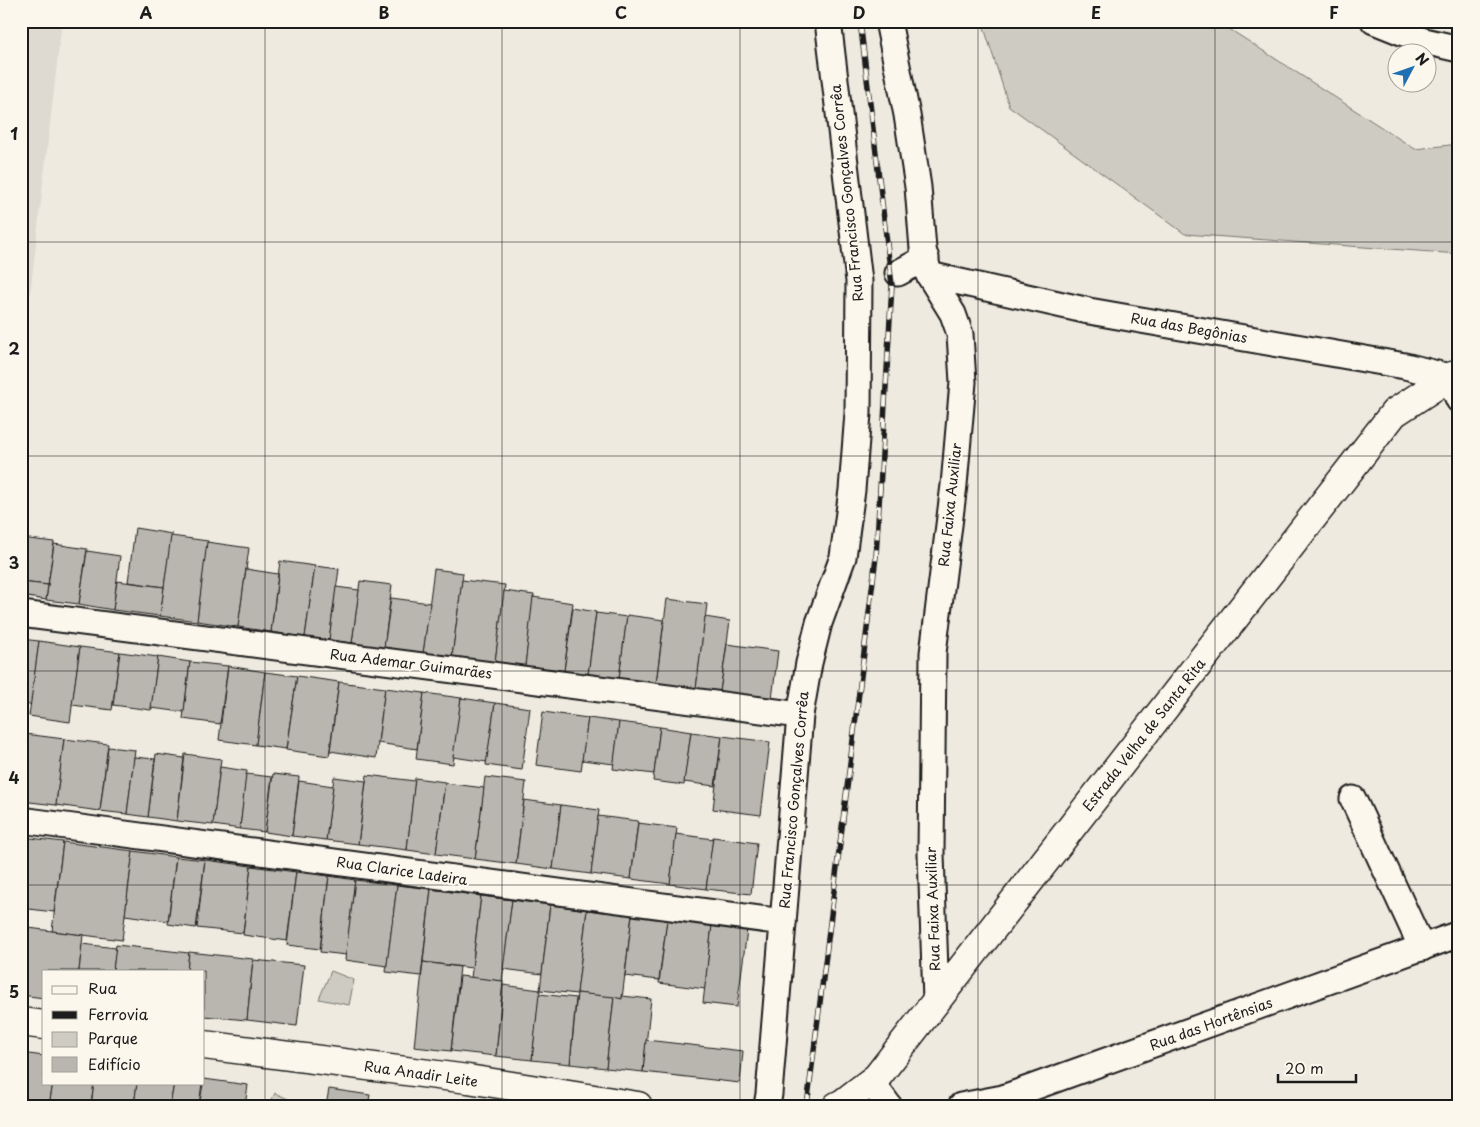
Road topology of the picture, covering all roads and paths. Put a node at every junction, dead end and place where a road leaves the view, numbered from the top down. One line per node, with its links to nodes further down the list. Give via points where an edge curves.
1 (828, 21): 9 (street, Rua Francisco Gonçalves Corrêa, via 859,281 858,413 843,558 819,623)
2 (888, 21): 5 (street, Rua Faixa Auxiliar, via 908,115)
3 (1374, 21): 4 (street, via 1424,42)
4 (1459, 49)
5 (927, 266): 6 (street); 7 (street, Rua das Begônias, via 1089,311 1406,366); 15 (street, Rua Faixa Auxiliar, via 960,334 963,382 933,653 931,854)
6 (898, 273)
7 (1456, 384): 15 (main road, Estrada Velha de Santa Rita, via 1394,413)
8 (21, 614): 9 (street, Rua Ademar Guimarães)
9 (800, 715): 12 (street, Rua Francisco Gonçalves Corrêa)
10 (1353, 799): 14 (street)
11 (21, 820): 12 (street, Rua Clarice Ladeira)
12 (782, 922): 21 (street, Rua Francisco Gonçalves Corrêa)
13 (1459, 934): 14 (street, Rua das Hortênsias)
14 (1422, 948): 24 (street, Rua das Hortênsias, via 1003,1098)
15 (936, 1001): 19 (main road, Estrada Velha de Santa Rita)
16 (21, 1022): 17 (main road)
17 (42, 1025)
18 (205, 1046): 20 (main road, Rua Anadir Leite, via 468,1079)
19 (872, 1083): 22 (main road, Estrada Velha de Santa Rita); 23 (street)
20 (638, 1106)
21 (767, 1106)
22 (837, 1106)
23 (888, 1106)
24 (961, 1106)

